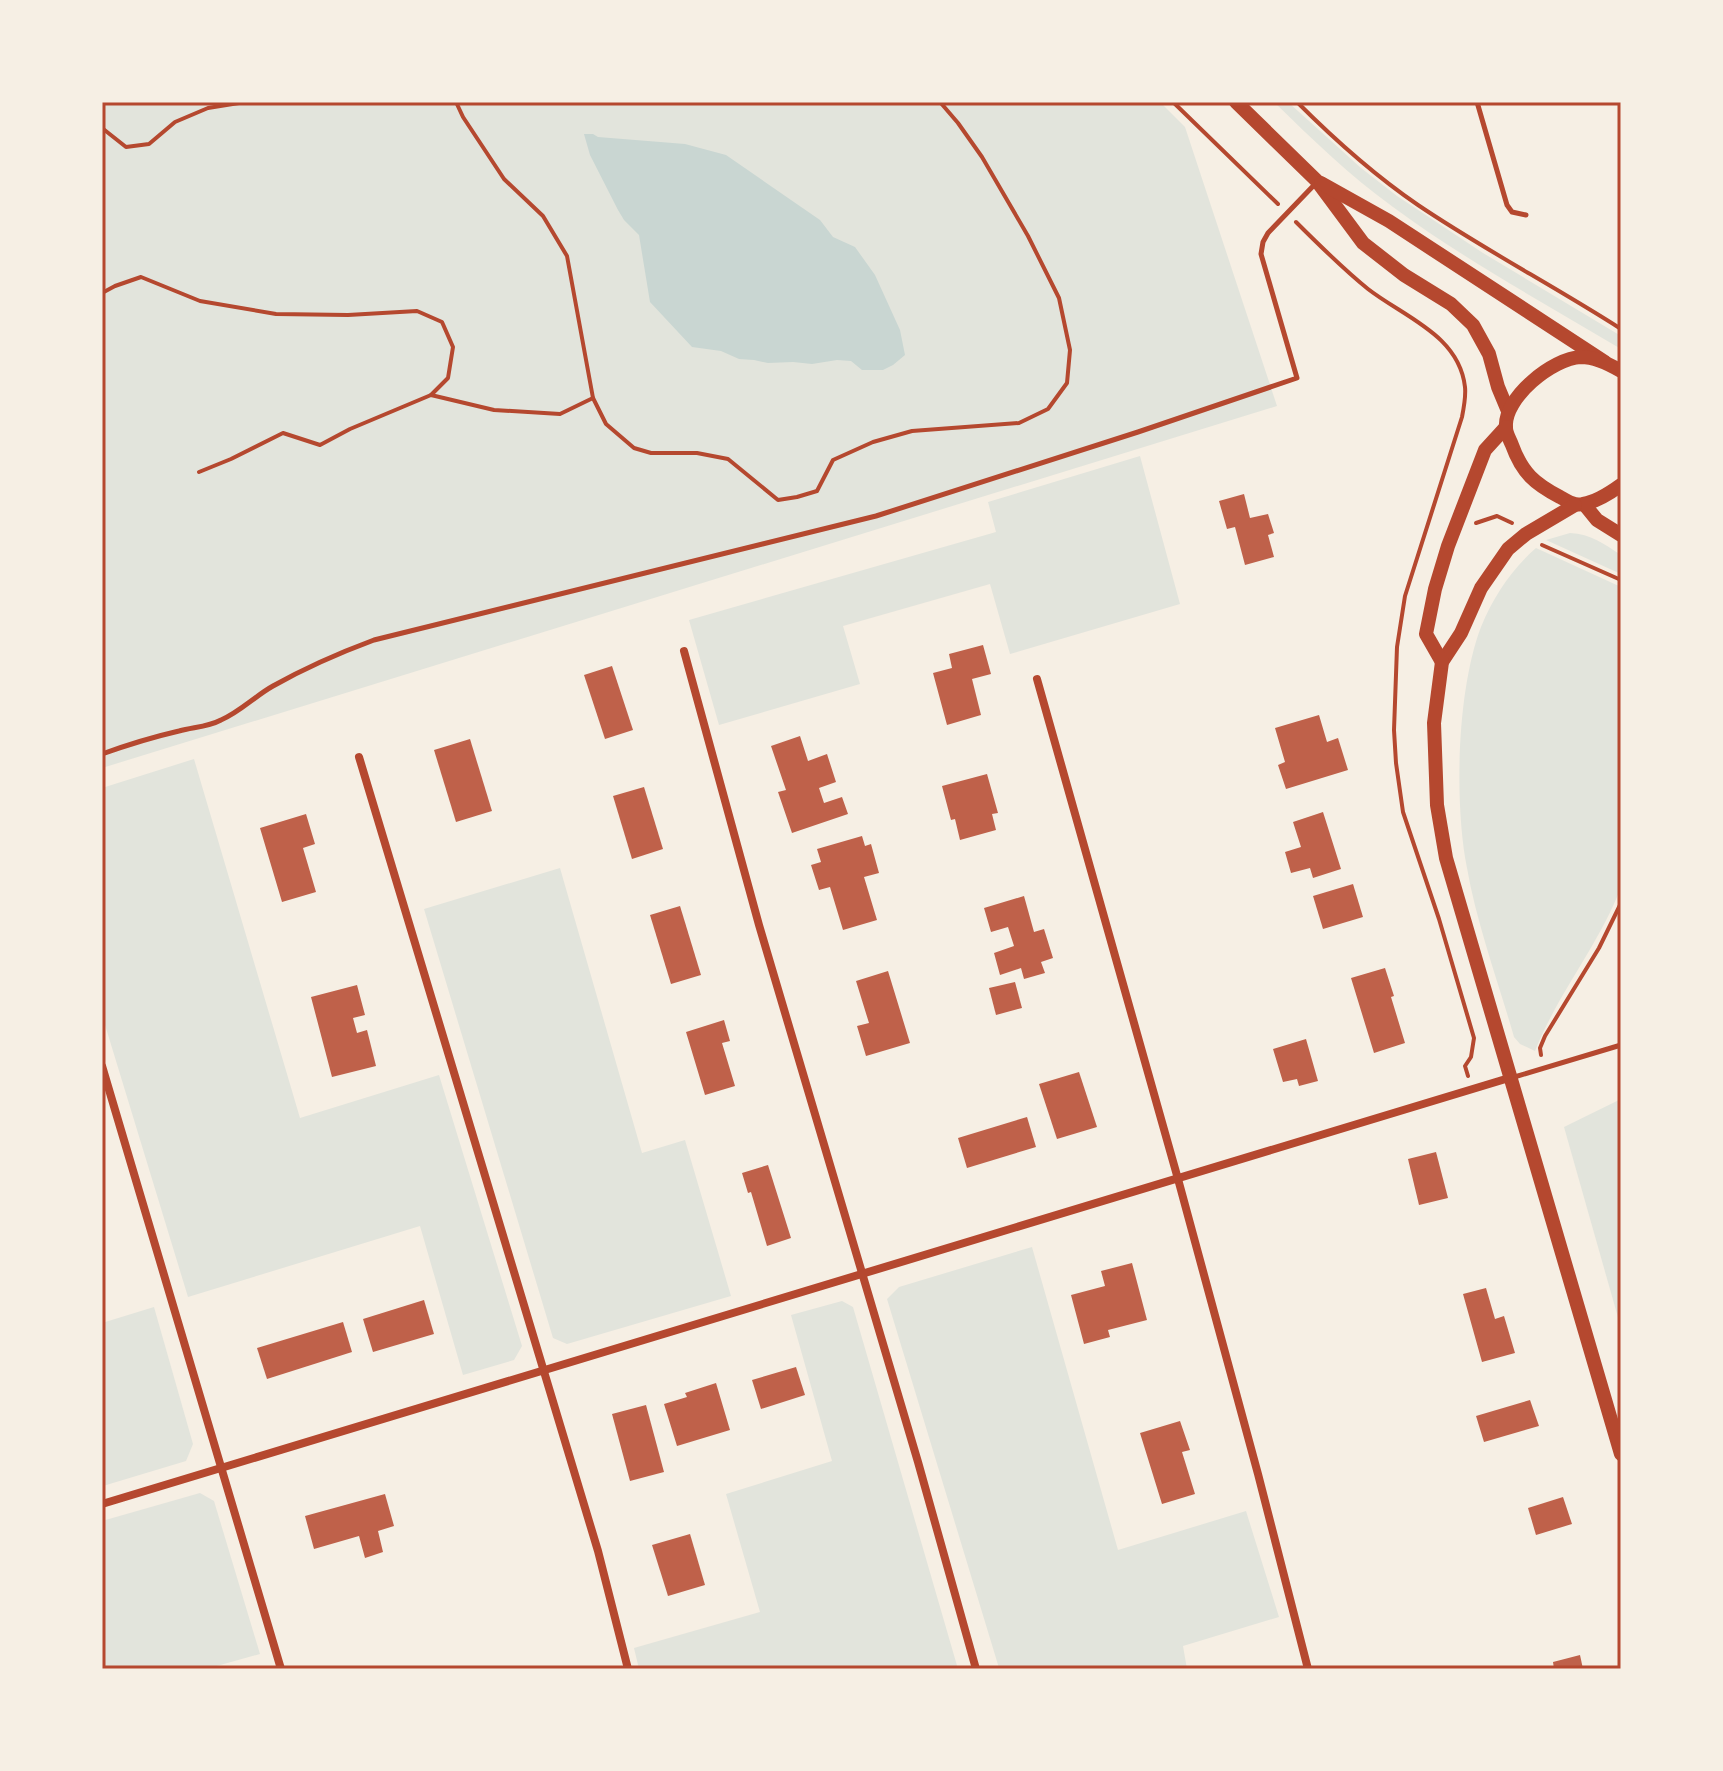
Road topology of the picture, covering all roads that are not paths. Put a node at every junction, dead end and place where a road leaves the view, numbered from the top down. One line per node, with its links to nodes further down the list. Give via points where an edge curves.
1 (1236, 102): 3 (street)
2 (1477, 102): 4 (lane, via 1507,205)
3 (1317, 181): 5 (street, via 1389,221); 7 (street, via 1363,243 1473,325); 15 (lane, via 1268,233 1261,254 1297,378 876,516 374,640 301,671 208,726)
4 (1526, 215)
5 (1605, 362): 6 (street); 7 (street, via 1580,357 1555,365 1531,382)
6 (1621, 371)
7 (1508, 411): 8 (street)
8 (1506, 427): 10 (street, via 1522,470 1541,487); 13 (street, via 1485,450 1435,589 1426,634)
9 (1621, 485): 10 (street)
10 (1579, 504): 11 (street); 13 (street, via 1508,549)
11 (1621, 535)
12 (684, 651): 21 (street)
13 (1442, 662): 19 (street, via 1434,723 1437,805 1446,858)
14 (1037, 679): 20 (street)
15 (102, 754)
16 (359, 757): 22 (street)
17 (1621, 1045): 19 (lane)
18 (102, 1066): 24 (street)
19 (1509, 1078): 20 (street); 23 (street)
20 (1178, 1179): 21 (street); 29 (street)
21 (861, 1274): 22 (street); 28 (street)
22 (545, 1371): 24 (street); 27 (street)
23 (1621, 1454)
24 (221, 1467): 25 (street); 26 (street)
25 (102, 1504)
26 (281, 1669)
27 (628, 1669)
28 (976, 1669)
29 (1308, 1669)

